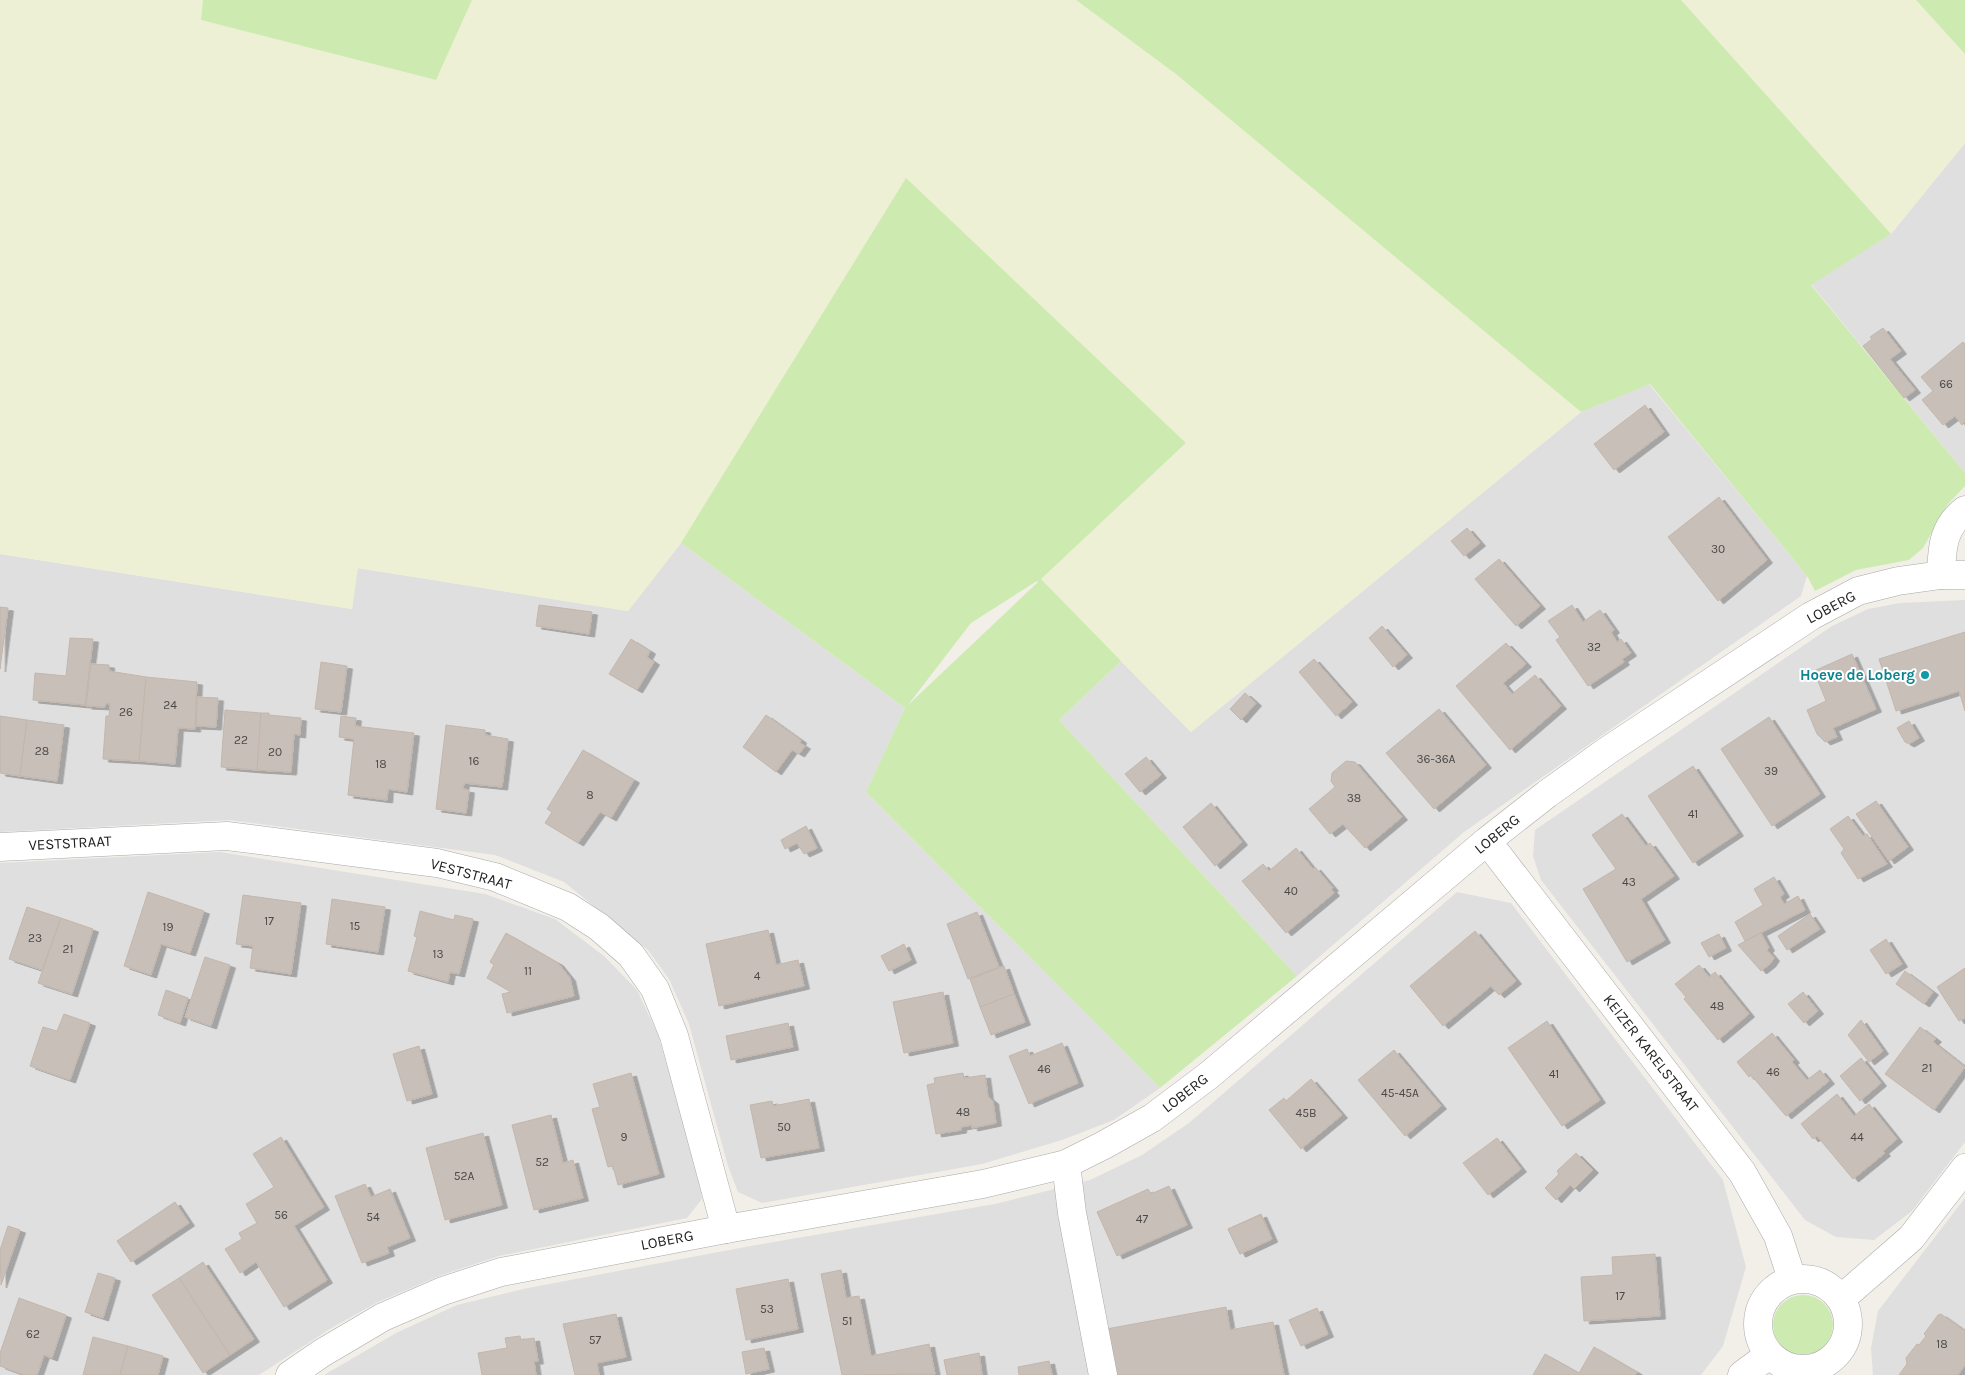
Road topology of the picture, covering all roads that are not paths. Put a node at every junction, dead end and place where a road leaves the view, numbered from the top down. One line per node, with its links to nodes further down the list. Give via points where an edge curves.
1 (1965, 510): 2 (street, via 1954,519 1943,544)
2 (1953, 575): 3 (street, LOBERG, via 1898,581 1858,591 1811,616 1607,751)
3 (1486, 841): 5 (street, LOBERG, via 1187,1092 1152,1118); 8 (street, KEIZER KARELSTRAAT, via 1742,1172 1778,1236)
4 (0, 847): 7 (street, VESTSTRAAT, via 227,836 437,862 495,876 568,907 599,927 631,955 655,989 674,1036)
5 (1066, 1164): 7 (street, LOBERG, via 983,1184); 13 (street, via 1072,1213)
6 (1965, 1168): 9 (street, via 1911,1238)
7 (726, 1229): 12 (street, LOBERG, via 501,1272 443,1291 383,1317)
8 (1792, 1279): 9 (street, via 1810,1278 1828,1285); 10 (street, via 1771,1290 1759,1310 1758,1334)
9 (1841, 1299): 11 (street, via 1848,1318 1846,1337)
10 (1769, 1355): 11 (street, via 1784,1366); 14 (street)
11 (1825, 1370)
12 (290, 1375)
13 (1103, 1375)
14 (1742, 1375)

